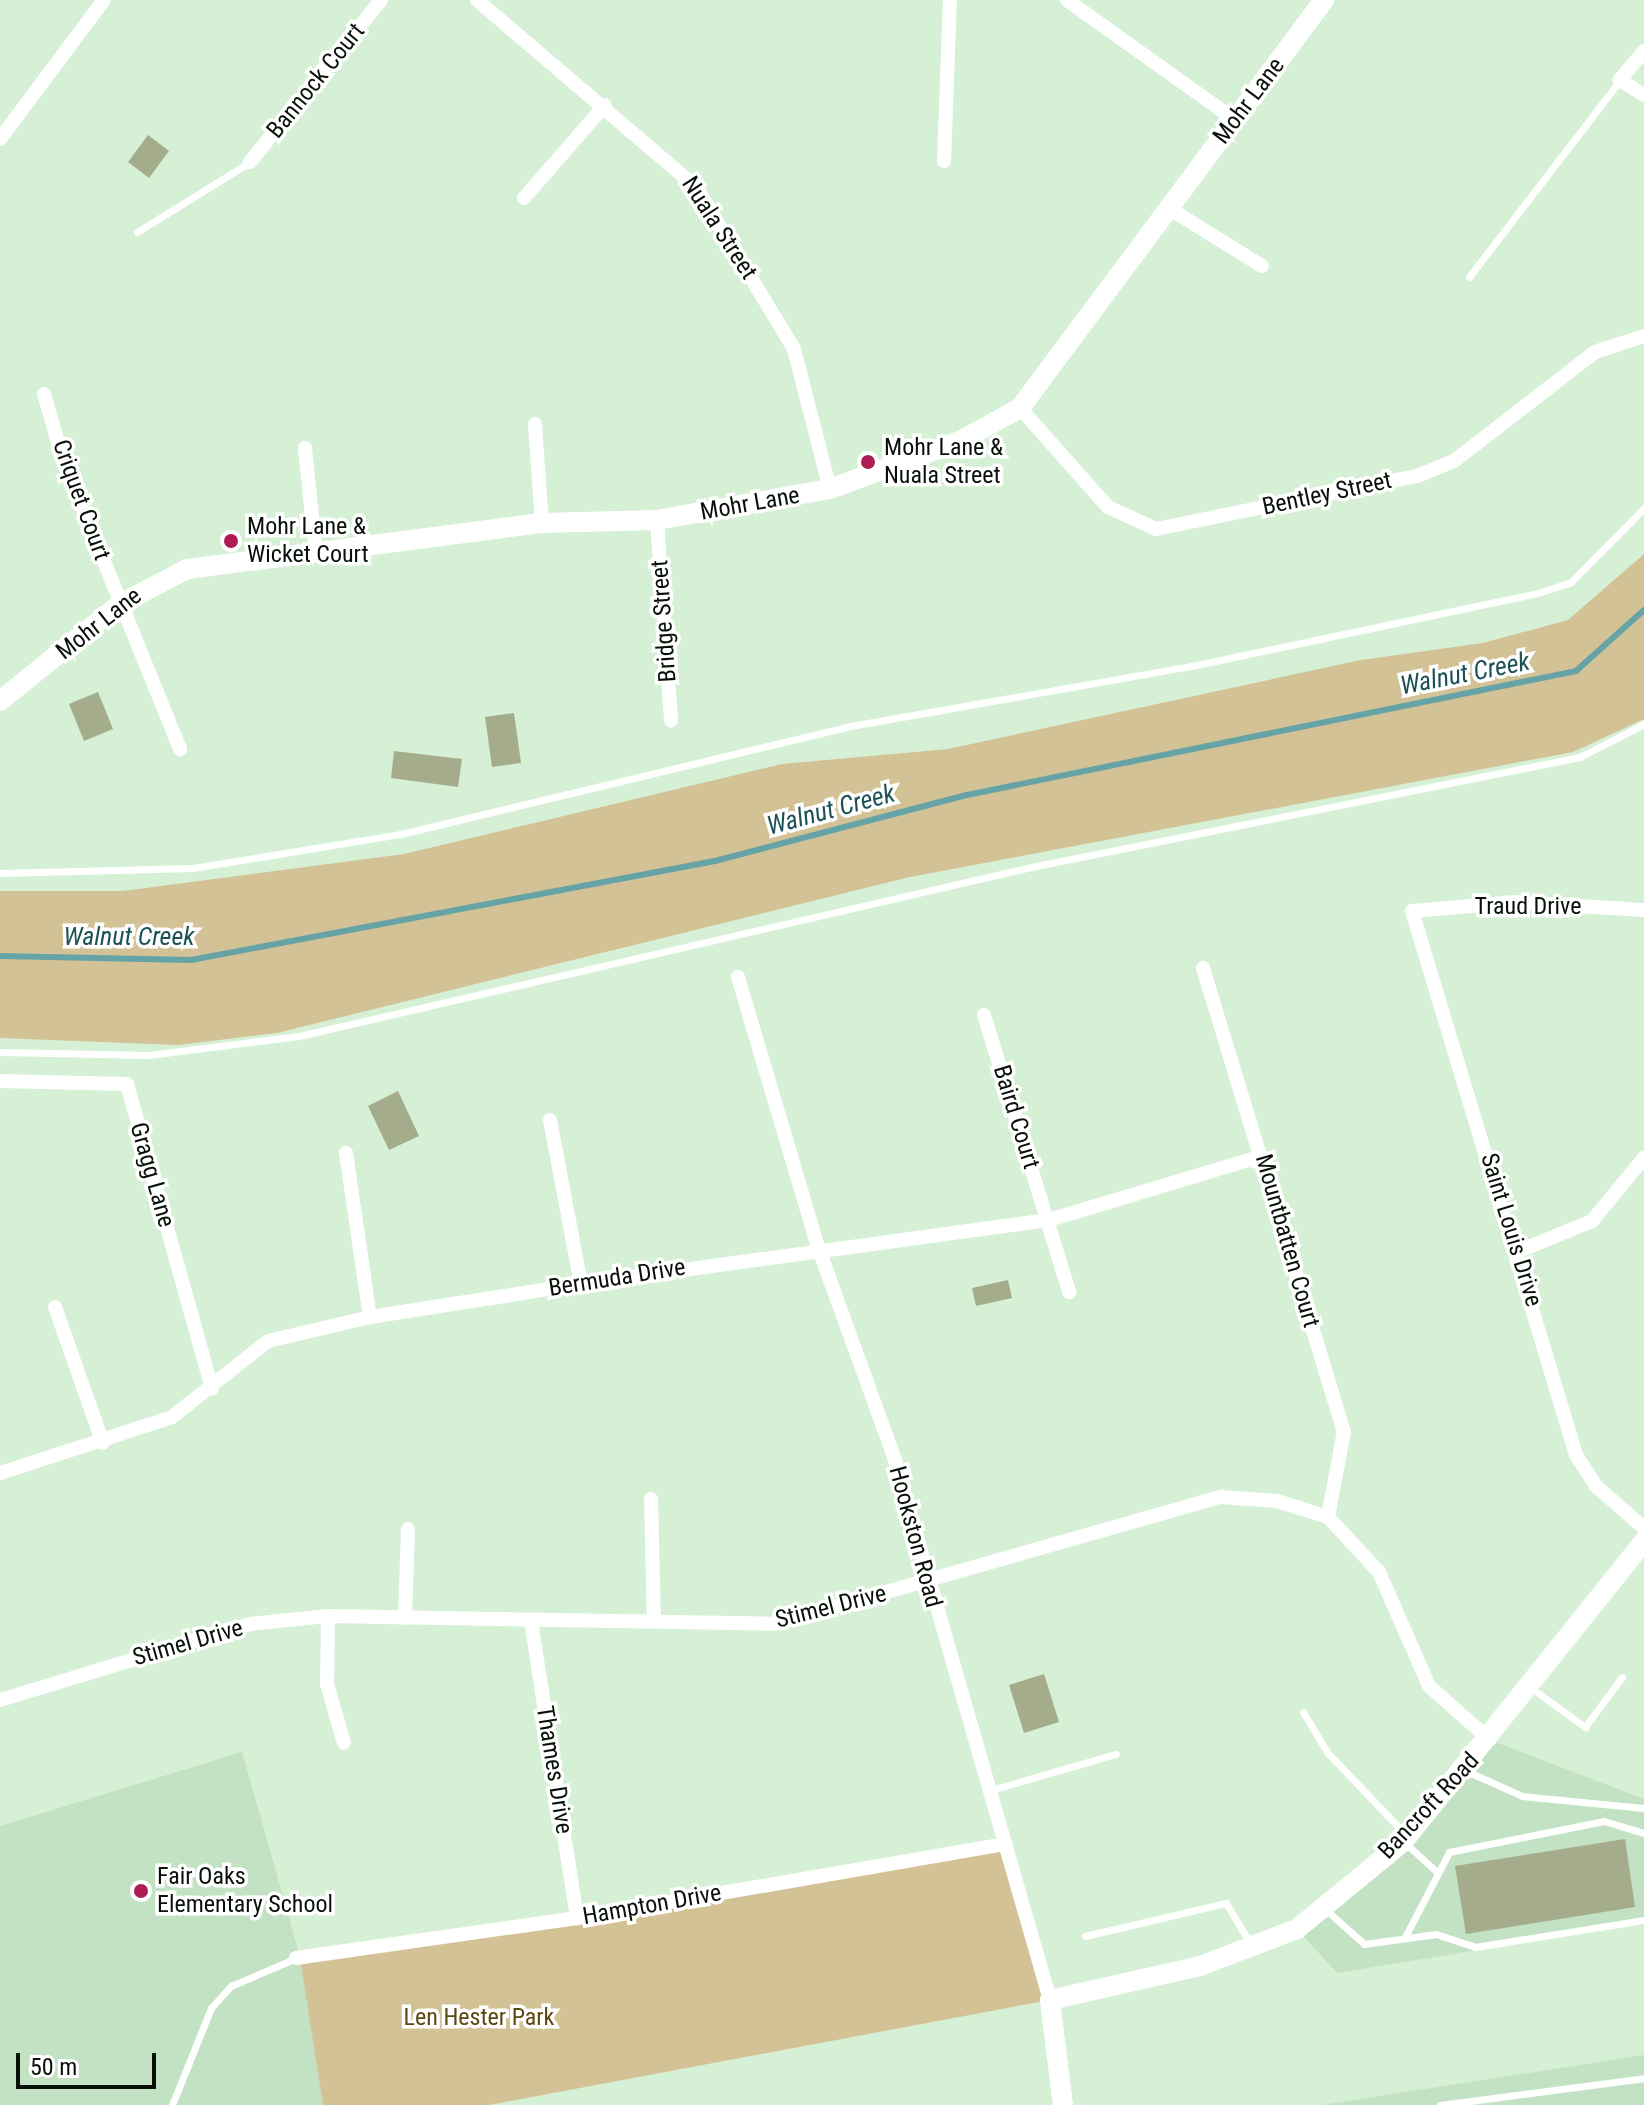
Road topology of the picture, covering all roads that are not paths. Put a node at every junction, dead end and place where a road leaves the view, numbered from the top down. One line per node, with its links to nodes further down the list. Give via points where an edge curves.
1 (104, 0): 12 (street)
2 (381, 0): 14 (street, Bannock Court)
3 (477, 0): 10 (street, Nuala Street)
4 (950, 0): 13 (street)
5 (1067, 0): 11 (street)
6 (1324, 0): 11 (street, Mohr Lane)
7 (1644, 51): 8 (street)
8 (1620, 80): 9 (street); 19 (lane)
9 (1644, 95)
10 (605, 105): 15 (street); 25 (street, Nuala Street, via 696,187 794,349)
11 (1235, 120): 16 (street, Mohr Lane)
12 (0, 139)
13 (944, 161)
14 (250, 162): 17 (lane)
15 (524, 198)
16 (1170, 209): 18 (street); 22 (street, Mohr Lane)
17 (137, 232)
18 (1262, 266)
19 (1469, 277)
20 (1644, 336): 22 (street, Bentley Street, via 1595,352 1454,461 1417,476 1156,529 1108,507)
21 (44, 394): 30 (street, Criquet Court, via 64,463)
22 (1020, 408): 25 (street, Mohr Lane, via 905,466)
23 (535, 424): 28 (street)
24 (305, 448): 29 (street)
25 (830, 489): 27 (street, Mohr Lane)
26 (1644, 508): 35 (lane, via 1571,582 1538,593 1201,664 845,727 401,834 193,868)
27 (657, 520): 28 (street, Mohr Lane); 32 (street, Bridge Street)
28 (542, 523): 29 (street, Mohr Lane)
29 (316, 555): 30 (street, Mohr Lane, via 187,569)
30 (120, 604): 31 (street, Mohr Lane); 34 (street, Criquet Court)
31 (0, 701)
32 (671, 721)
33 (1644, 724): 41 (lane, via 1580,757 1031,867 299,1036 162,1054)
34 (180, 749)
35 (0, 873)
36 (1644, 910): 37 (street, Traud Drive, via 1515,902)
37 (1412, 911): 49 (street, Saint Louis Drive)
38 (1203, 968): 45 (street, Mountbatten Court)
39 (738, 977): 48 (street, Hookston Road)
40 (984, 1015): 47 (street, Baird Court)
41 (0, 1052)
42 (0, 1081): 54 (street, Gragg Lane, via 127,1084)
43 (550, 1120): 50 (street)
44 (346, 1153): 53 (street)
45 (1263, 1156): 47 (street, Bermuda Drive); 58 (street, Mountbatten Court, via 1344,1431)
46 (1644, 1158): 49 (street, via 1592,1221)
47 (1049, 1220): 48 (street, Bermuda Drive); 51 (street, Baird Court)
48 (818, 1247): 50 (street, Bermuda Drive); 61 (street, Hookston Road, via 894,1457)
49 (1519, 1251): 60 (street, Saint Louis Drive, via 1576,1455)
50 (581, 1284): 53 (street, Bermuda Drive)
51 (1069, 1292)
52 (55, 1307): 55 (street)
53 (370, 1317): 54 (street, Bermuda Drive, via 268,1341)
54 (212, 1388): 55 (street, Bermuda Drive, via 172,1417)
55 (103, 1443): 56 (street, Bermuda Drive)
56 (0, 1473)
57 (651, 1499): 64 (street)
58 (1328, 1517): 61 (street, Stimel Drive, via 1277,1501 1221,1497); 70 (street, Stimel Drive, via 1379,1572 1429,1686)
59 (408, 1529): 63 (street)
60 (1643, 1541): 67 (street, Bancroft Road)
61 (926, 1582): 64 (street, Stimel Drive, via 774,1624); 74 (street, Hookston Road)
62 (328, 1616): 63 (street, Stimel Drive); 68 (street, Stimel Drive, via 250,1624); 71 (street, via 327,1684)
63 (405, 1618): 65 (street, Stimel Drive)
64 (654, 1619): 65 (street, Stimel Drive)
65 (531, 1621): 81 (street, Thames Drive)
66 (1622, 1677): 67 (lane, via 1585,1727)
67 (1531, 1688): 70 (street, Bancroft Road)
68 (0, 1700)
69 (1303, 1712): 77 (lane, via 1327,1752)
70 (1490, 1740): 73 (street, Bancroft Road)
71 (344, 1743)
72 (1116, 1754): 74 (lane)
73 (1464, 1770): 75 (lane, via 1522,1796); 77 (street, Bancroft Road)
74 (991, 1790): 78 (street, Hookston Road)
75 (1644, 1808)
76 (1644, 1833): 79 (lane, via 1604,1821 1449,1852)
77 (1405, 1839): 79 (lane); 80 (street, Bancroft Road)
78 (1006, 1844): 81 (street, Hampton Drive); 87 (street, Hookston Road)
79 (1438, 1873): 84 (lane)
80 (1323, 1907): 84 (lane, via 1364,1944); 85 (street, Bancroft Road, via 1297,1929)
81 (577, 1918): 86 (street, Hampton Drive)
82 (1644, 1920): 84 (lane, via 1475,1947 1436,1934)
83 (1085, 1936): 85 (lane, via 1226,1903)
84 (1405, 1937)
85 (1252, 1946): 87 (street, Bancroft Road, via 1200,1966)
86 (296, 1958): 89 (lane, via 231,1986 211,2008)
87 (1050, 2000): 90 (street, Hookston Road)
88 (1644, 2078): 91 (lane, via 1615,2077)
89 (172, 2105)
90 (1063, 2105)
91 (1440, 2105)

